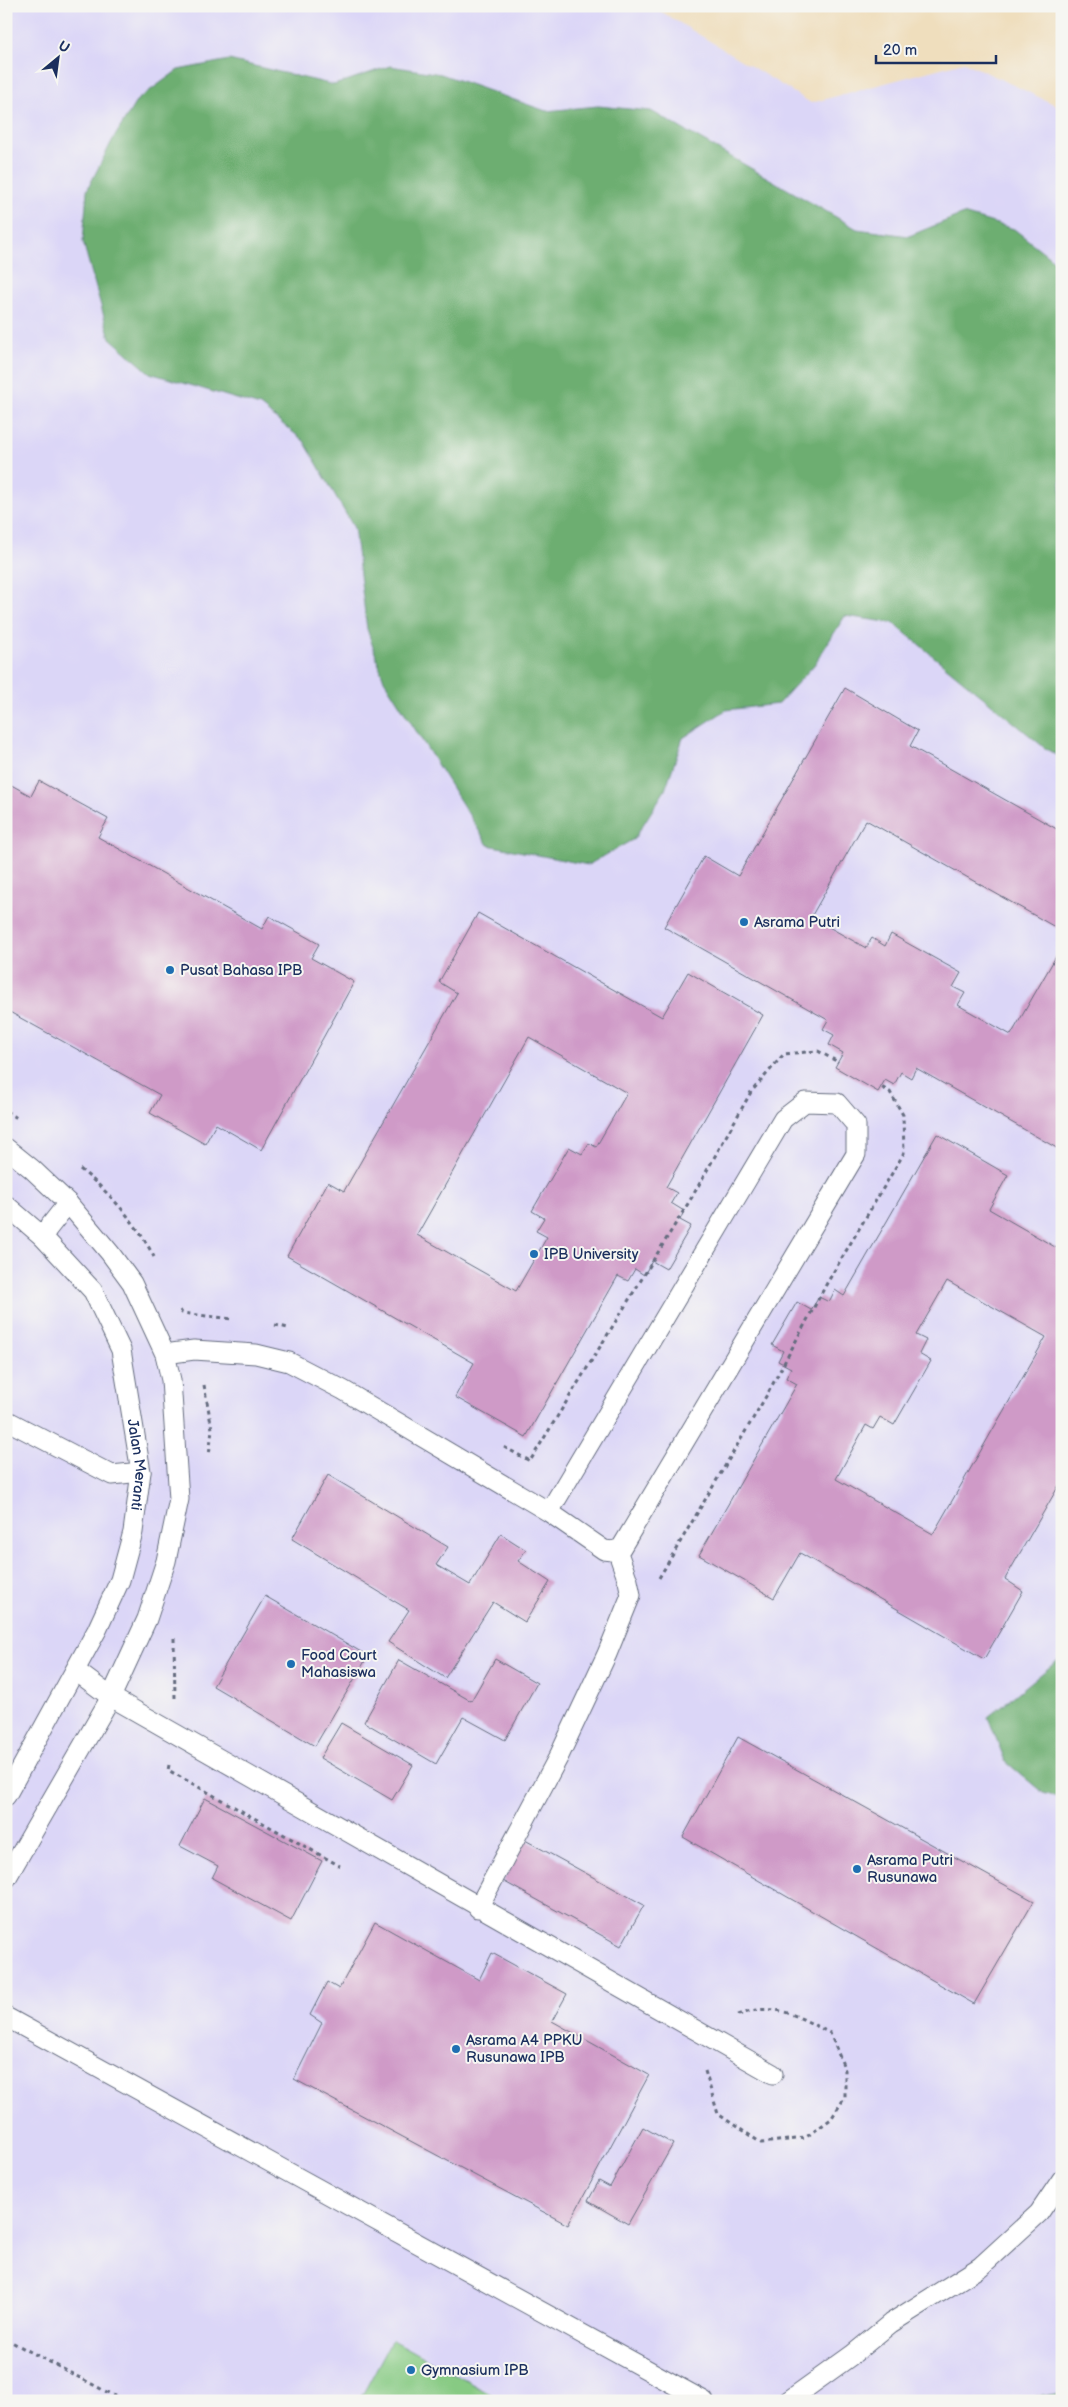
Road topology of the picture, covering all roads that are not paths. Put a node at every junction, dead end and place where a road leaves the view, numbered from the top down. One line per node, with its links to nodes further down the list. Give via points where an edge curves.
1 (6, 1148): 2 (lane)
2 (68, 1203): 4 (lane); 5 (lane, via 124,1270)
3 (6, 1206): 4 (lane, Jalan Meranti)
4 (42, 1236): 7 (lane, Jalan Meranti, via 93,1291 121,1350)
5 (165, 1354): 8 (lane, via 194,1350 256,1354 289,1362 343,1390); 11 (lane, via 171,1380 179,1499 166,1561 147,1618)
6 (6, 1420): 7 (lane, via 112,1475)
7 (141, 1472): 10 (lane, Jalan Meranti, via 133,1532 120,1580)
8 (549, 1512): 9 (lane, via 604,1550); 9 (lane, via 783,1119 805,1102 837,1103 856,1125 856,1154)
9 (619, 1549): 14 (lane, via 631,1595 608,1654 559,1756)
10 (76, 1671): 11 (lane); 12 (lane, Jalan Meranti)
11 (111, 1697): 13 (lane); 14 (lane)
12 (6, 1796)
13 (6, 1879)
14 (478, 1908): 16 (lane)
15 (6, 2017): 18 (lane)
16 (773, 2074)
17 (1062, 2179): 19 (lane, via 1039,2213 980,2267 891,2323)
18 (704, 2401)
19 (788, 2401)

